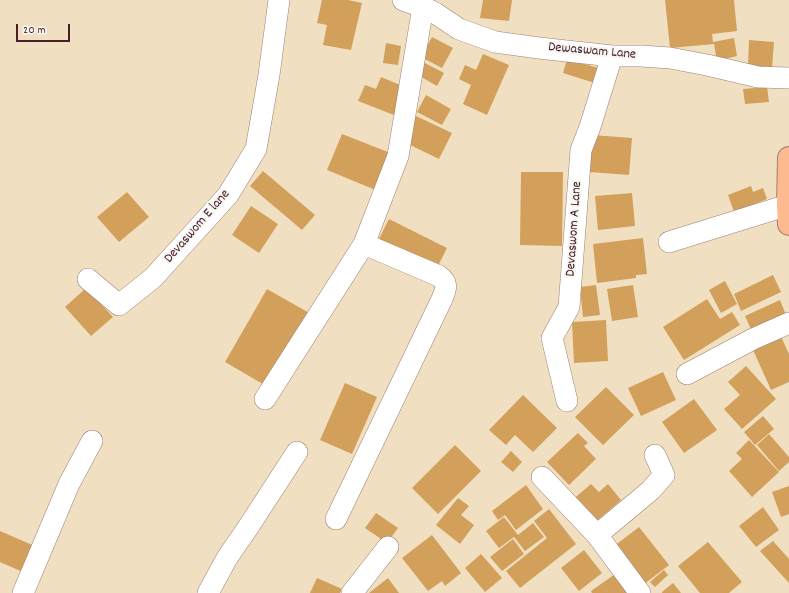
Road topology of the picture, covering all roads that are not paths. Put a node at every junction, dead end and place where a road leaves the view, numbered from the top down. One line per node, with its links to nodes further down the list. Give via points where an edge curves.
1 (279, 0): 10 (street, Devaswom E lane, via 256,149 228,195 153,278 120,305)
2 (403, 0): 3 (street, Dewaswam Lane)
3 (431, 6): 4 (street, Dewaswam Lane, via 459,29 495,42); 9 (street, via 398,156)
4 (612, 56): 5 (street, Dewaswam Lane, via 670,58 758,77); 14 (street, Devaswom A Lane, via 581,150 569,307 552,338)
5 (789, 78)
6 (789, 158): 7 (main road)
7 (788, 215): 8 (street)
8 (669, 242)
9 (364, 244): 13 (street); 19 (street, via 439,276 444,280 446,288)
10 (88, 279)
11 (789, 323): 12 (street)
12 (687, 374)
13 (265, 399)
14 (567, 401)
15 (92, 440): 22 (street, via 69,484)
16 (297, 452): 23 (street, via 227,558)
17 (655, 455): 20 (street, via 664,475 651,490)
18 (542, 476): 20 (street)
19 (336, 519)
20 (597, 535): 25 (street)
21 (388, 547): 24 (street)
22 (23, 593)
23 (208, 593)
24 (352, 593)
25 (640, 593)

